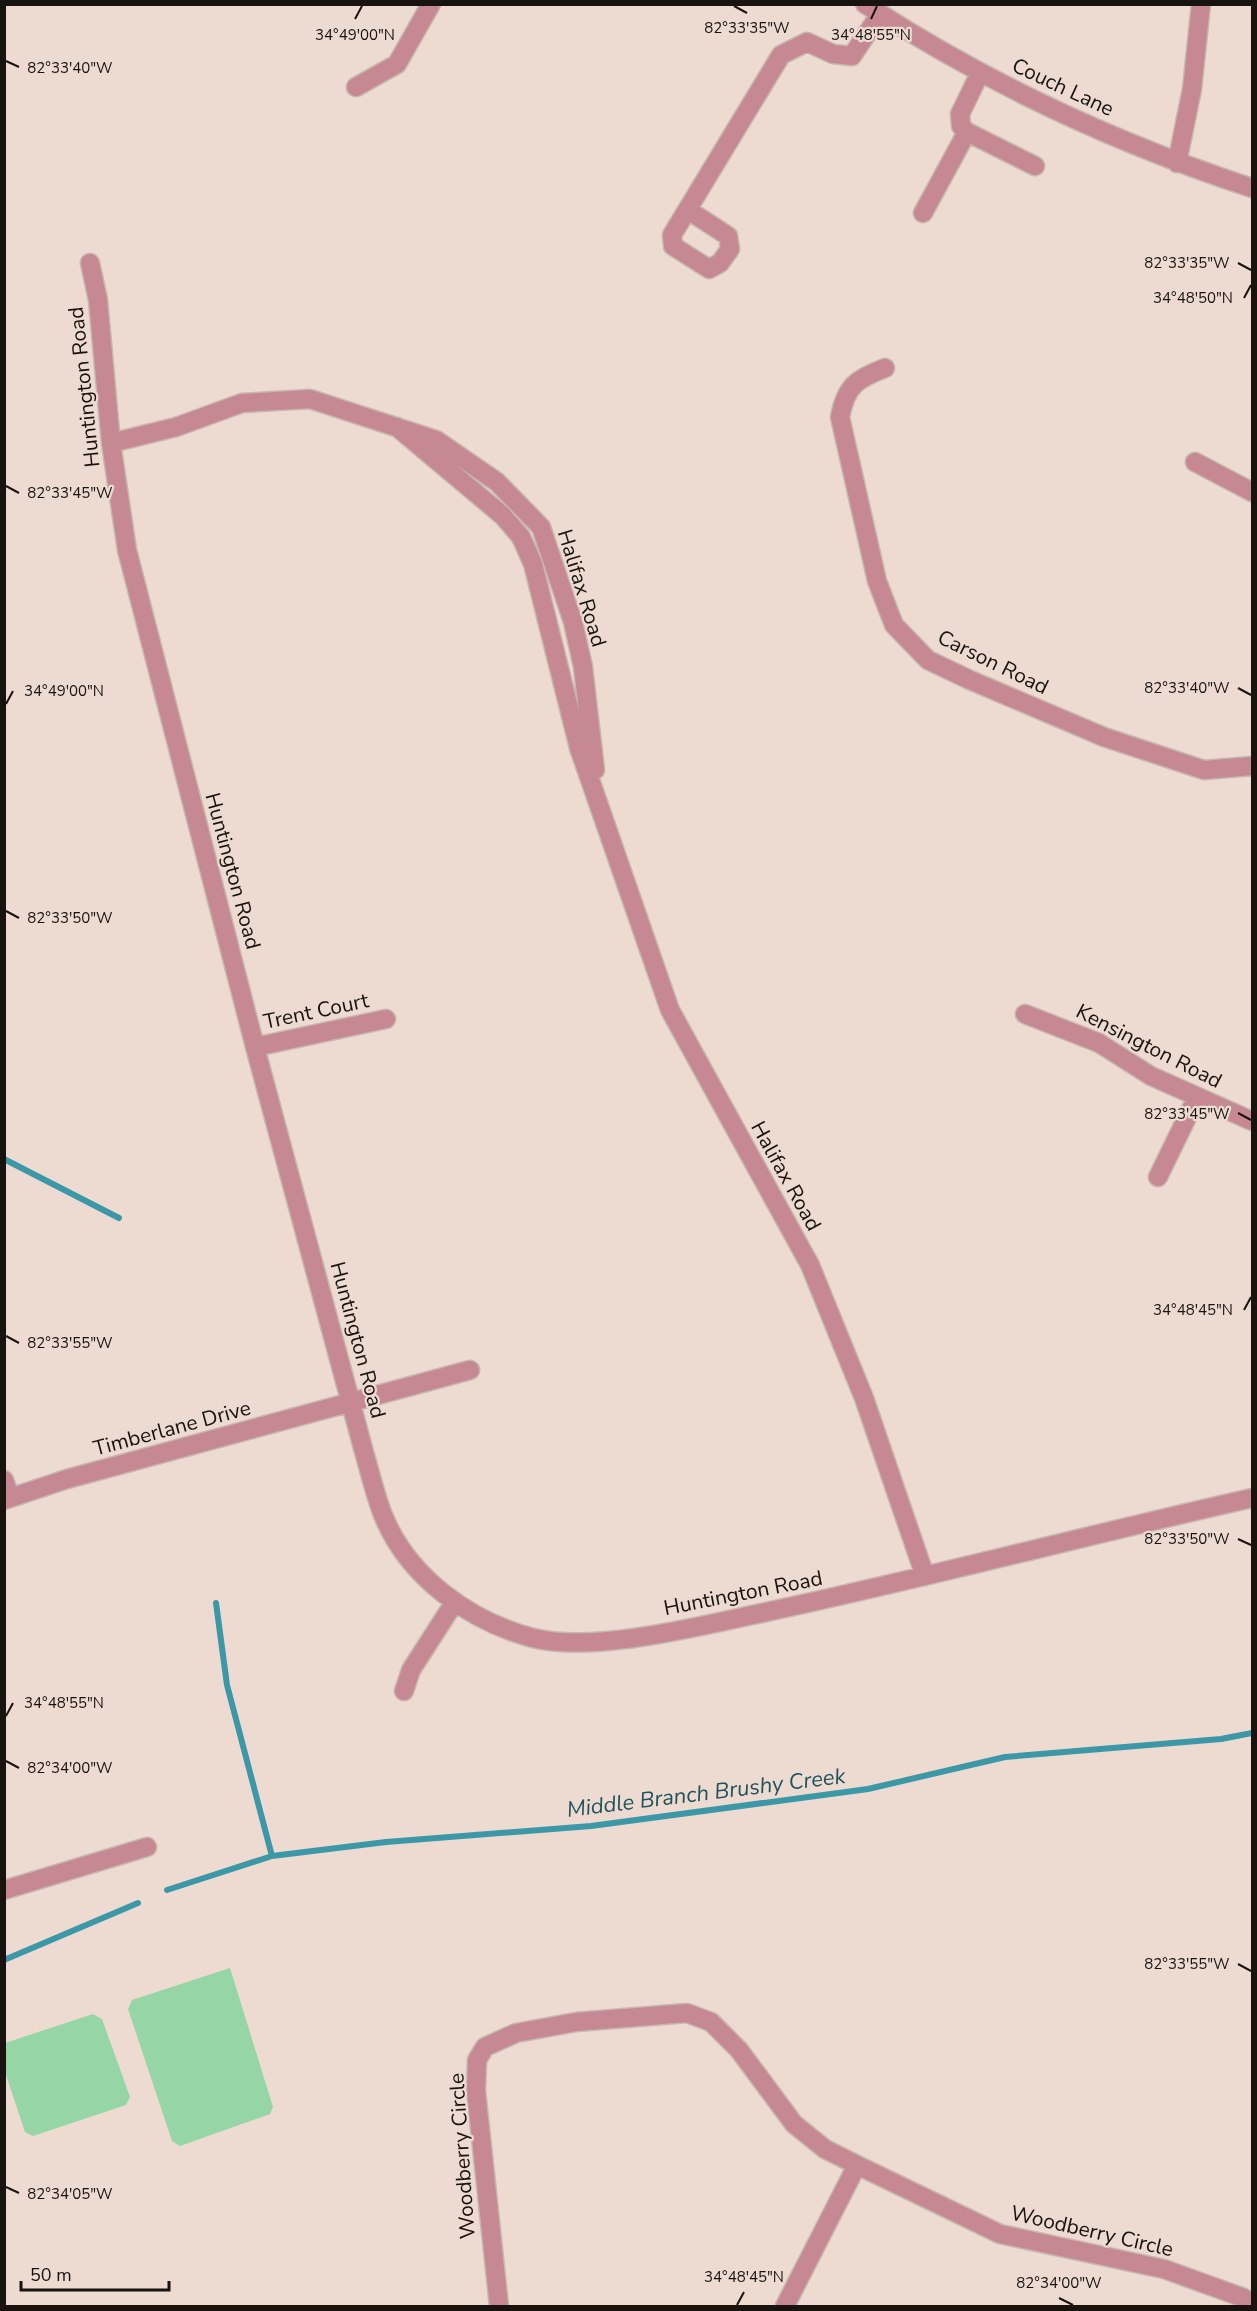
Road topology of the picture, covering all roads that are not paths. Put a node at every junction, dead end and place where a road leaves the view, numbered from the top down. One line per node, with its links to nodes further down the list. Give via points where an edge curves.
1 (431, 4): 5 (street, via 397,64)
2 (1201, 4): 7 (street, via 1192,89)
3 (872, 9): 4 (street, Couch Lane); 10 (street, via 852,56 833,54 807,42 781,55)
4 (980, 73): 6 (street, via 960,114 961,126); 7 (street, Couch Lane, via 1044,107)
5 (356, 87)
6 (967, 132): 8 (street); 11 (street)
7 (1177, 163): 9 (street, Couch Lane)
8 (1035, 166)
9 (1252, 188)
10 (688, 210)
11 (923, 213)
12 (90, 264): 15 (street, Huntington Road, via 98,300)
13 (885, 368): 18 (street, Carson Road, via 861,377 844,397 840,417 877,581 894,626 928,660 1104,737 1204,770)
14 (397, 427): 15 (street, Halifax Road, via 310,399 242,403 176,427); 19 (street, Halifax Road, via 503,516 521,537 533,564 579,748); 19 (street, Halifax Road, via 436,440 497,482 541,527 573,622 583,668)
15 (111, 442): 22 (street, Huntington Road, via 127,550)
16 (1195, 462): 17 (street)
17 (1252, 492)
18 (1252, 766)
19 (600, 802): 30 (street, Halifax Road, via 670,1011 810,1265 864,1398)
20 (1025, 1014): 23 (street, Kensington Road, via 1099,1043 1151,1076)
21 (386, 1019): 22 (street, Trent Court)
22 (255, 1047): 27 (street, Huntington Road)
23 (1197, 1097): 24 (street, Kensington Road); 25 (street)
24 (1252, 1121)
25 (1158, 1177)
26 (470, 1370): 27 (street, Timberlane Drive)
27 (352, 1404): 28 (street, Timberlane Drive); 31 (street, Huntington Road, via 383,1515 410,1563)
28 (6, 1493)
29 (1252, 1498): 30 (street, Huntington Road)
30 (925, 1576): 31 (street, Huntington Road, via 628,1639 534,1638)
31 (454, 1603): 32 (street, via 411,1670)
32 (404, 1690)
33 (147, 1846): 34 (street)
34 (4, 1890)
35 (857, 2165): 36 (street, Woodberry Circle, via 1000,2234 1164,2269 1244,2298); 37 (street, Woodberry Circle, via 825,2149 794,2124 739,2050 711,2022 687,2013 576,2022 516,2033 485,2047 477,2060 476,2091); 38 (street)
36 (1252, 2306)
37 (499, 2307)
38 (785, 2307)

